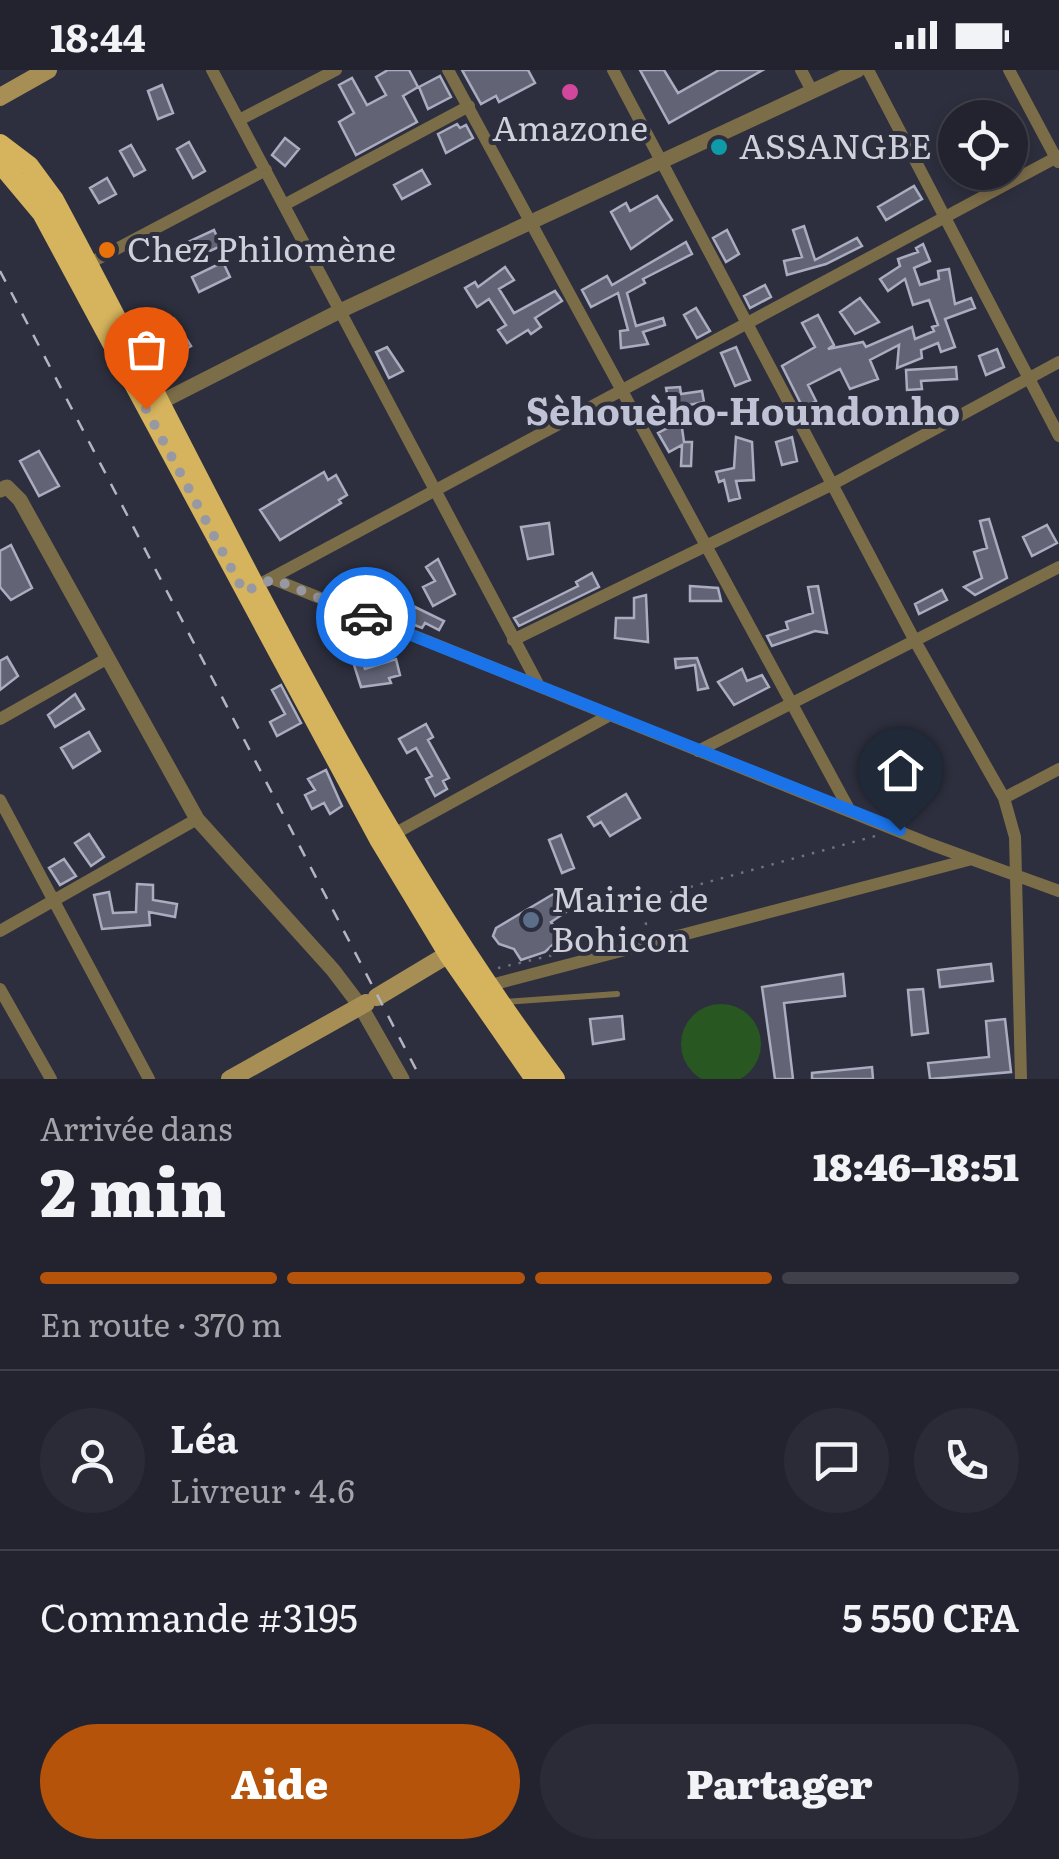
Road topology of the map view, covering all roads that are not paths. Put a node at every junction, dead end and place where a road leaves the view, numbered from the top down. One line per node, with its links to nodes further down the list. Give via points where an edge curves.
1 (48, 70): 11 (main road)
2 (212, 70): 13 (street)
3 (336, 70): 13 (street)
4 (448, 70): 12 (street)
5 (612, 70): 17 (street)
6 (801, 70): 10 (street)
7 (858, 70): 10 (street)
8 (868, 70): 20 (street)
9 (1009, 70): 15 (street)
10 (812, 92): 17 (street)
11 (0, 97)
12 (469, 106): 19 (street); 21 (street)
13 (240, 120): 18 (street)
14 (0, 144): 22 (highway, via 42,181)
15 (1058, 159): 20 (street)
16 (0, 163): 28 (highway, via 42,213)
17 (662, 164): 21 (street); 24 (street)
18 (266, 170): 19 (street); 22 (street)
19 (284, 205): 23 (street)
20 (946, 218): 24 (street); 26 (street)
21 (534, 225): 23 (street); 27 (street)
22 (88, 264): 28 (highway)
23 (340, 312): 28 (street); 31 (street)
24 (747, 326): 27 (street); 30 (street)
25 (1059, 362): 26 (street)
26 (1030, 378): 29 (street); 30 (street)
27 (623, 388): 31 (street); 33 (street)
28 (154, 405): 35 (highway)
29 (1059, 436)
30 (833, 484): 33 (street); 37 (street)
31 (434, 489): 35 (street); 36 (street)
32 (0, 490): 38 (street, via 16,492)
33 (707, 542): 36 (street); 40 (street)
34 (1059, 567): 37 (street)
35 (258, 586): 39 (street); 43 (highway)
36 (513, 640): 39 (street)
37 (915, 641): 40 (street); 46 (street)
38 (106, 659): 42 (street); 49 (street)
39 (537, 682): 41 (street)
40 (792, 704): 44 (street); 48 (street)
41 (610, 715): 44 (street); 50 (street)
42 (0, 719)
43 (327, 731): 50 (highway); 53 (highway)
44 (698, 751): 48 (street)
45 (1059, 768): 46 (street)
46 (1004, 798): 52 (street)
47 (0, 800): 55 (street)
48 (850, 811): 51 (street)
49 (197, 819): 55 (street); 61 (street)
50 (394, 834): 53 (highway)
51 (974, 858): 52 (street); 58 (street)
52 (1016, 872): 54 (street); 69 (street)
53 (409, 873): 57 (highway)
54 (1059, 891)
55 (56, 902): 56 (street); 64 (street)
56 (0, 931)
57 (456, 951): 58 (highway); 61 (main road); 67 (highway)
58 (482, 979): 62 (highway)
59 (0, 989): 63 (street)
60 (616, 994): 62 (lane)
61 (368, 1002): 65 (main road); 66 (street)
62 (499, 1003): 68 (highway)
63 (51, 1079)
64 (150, 1079)
65 (230, 1079)
66 (402, 1079)
67 (535, 1079)
68 (555, 1079)
69 (1021, 1079)

